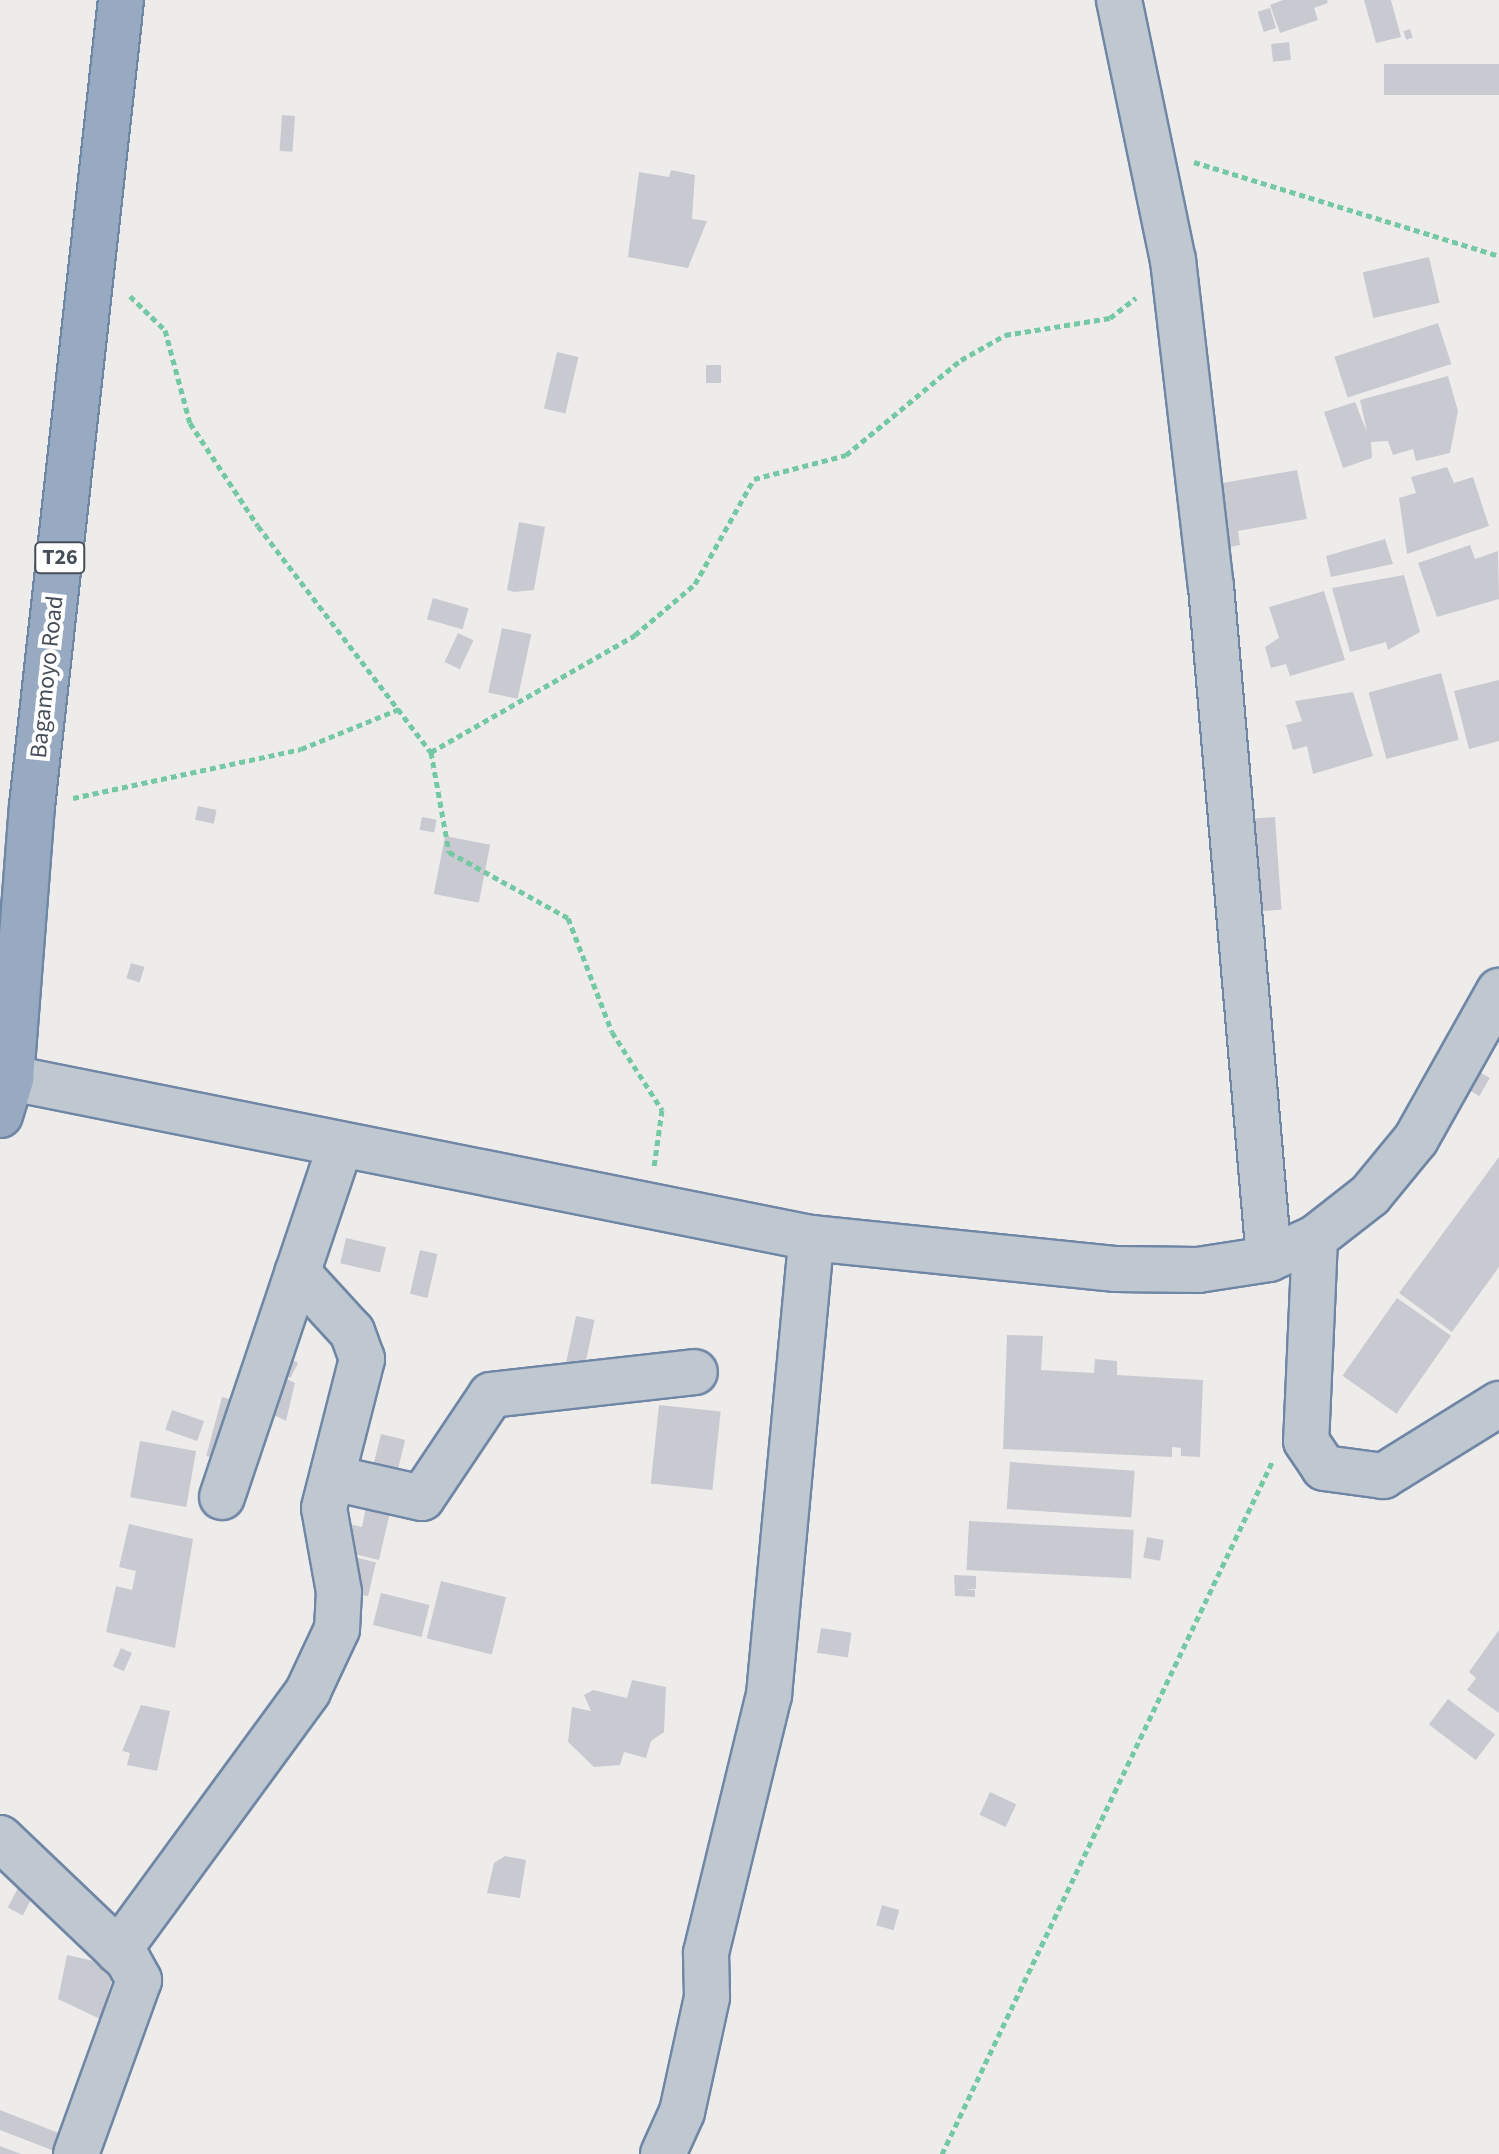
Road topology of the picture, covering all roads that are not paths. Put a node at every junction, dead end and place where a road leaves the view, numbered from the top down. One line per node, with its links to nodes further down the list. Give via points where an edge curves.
1 (121, 0): 4 (highway, Bagamoyo Road / T26)
2 (1119, 0): 8 (street, via 1173,260 1211,586)
3 (1499, 991): 7 (street, via 1416,1139 1370,1195)
4 (5, 1096): 5 (street)
5 (339, 1149): 6 (street); 9 (street)
6 (811, 1238): 8 (street, via 1116,1269 1198,1270); 17 (street, via 769,1695 706,1953 707,1997 682,2112)
7 (1315, 1238): 8 (street); 11 (street, via 1306,1441 1324,1468 1383,1476)
8 (1269, 1259)
9 (297, 1272): 12 (street, via 352,1332 362,1359); 13 (street)
10 (695, 1372): 12 (street, via 491,1395 422,1498)
11 (1499, 1404)
12 (333, 1478): 15 (street, via 324,1525 339,1611 330,1648 308,1691)
13 (222, 1497)
14 (0, 1838): 15 (street)
15 (118, 1951): 16 (street, via 139,1980)
16 (76, 2154)
17 (663, 2154)

